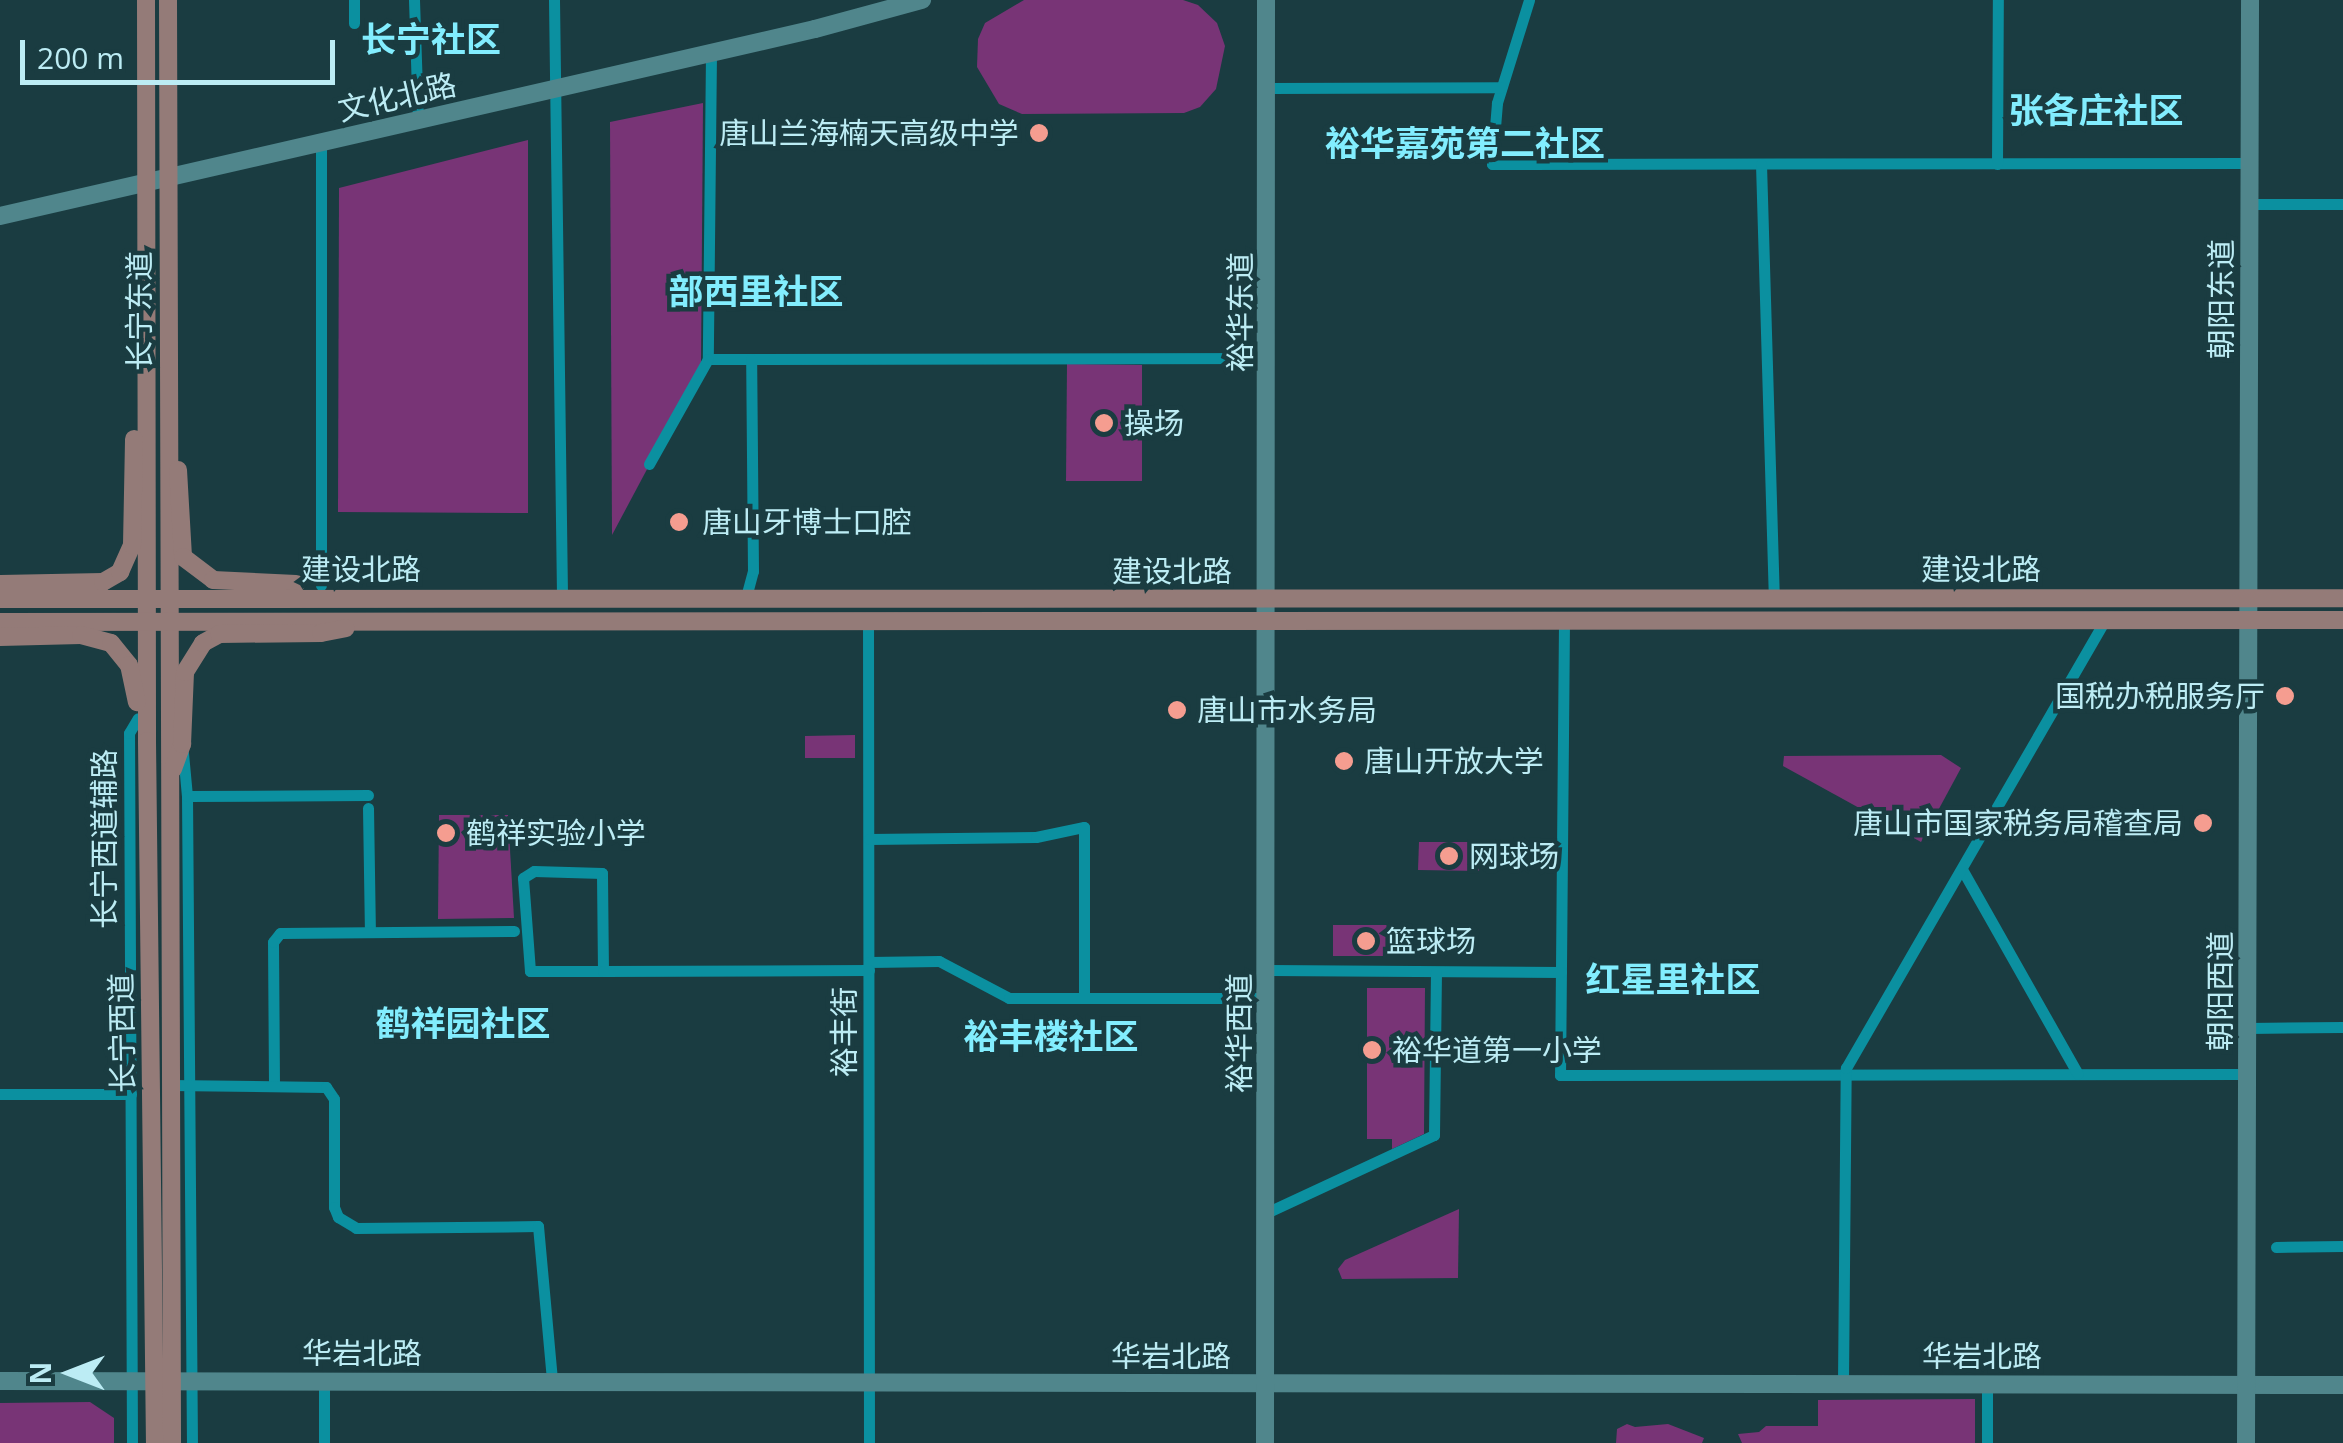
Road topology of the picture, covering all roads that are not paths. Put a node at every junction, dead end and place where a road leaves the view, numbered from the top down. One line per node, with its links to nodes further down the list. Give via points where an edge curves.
1 (146, 0): 22 (main road, 长宁东道)
2 (168, 0): 21 (main road, 长宁东道)
3 (354, 0): 11 (street)
4 (414, 0): 16 (street)
5 (554, 0): 15 (street)
6 (1266, 0): 14 (street, 裕华东道)
7 (1529, 0): 13 (street)
8 (1998, 0): 20 (street)
9 (2250, 0): 18 (street, 朝阳东道)
10 (916, 1): 12 (street, 文化北路)
11 (354, 23)
12 (712, 52): 15 (street, 文化北路); 27 (street)
13 (1500, 87): 14 (street); 19 (street, via 1492,164)
14 (1266, 88): 26 (street, 裕华东道)
15 (556, 89): 16 (street, 文化北路); 37 (street)
16 (418, 121): 17 (street, 文化北路)
17 (321, 144): 21 (street, 文化北路); 33 (street)
18 (2248, 163): 20 (street); 23 (street, 朝阳东道)
19 (1761, 164): 20 (street); 38 (street)
20 (1998, 164)
21 (166, 180): 22 (street, 文化北路); 29 (main road, 长宁东道)
22 (146, 184): 25 (street, 文化北路); 30 (main road, 长宁东道)
23 (2248, 204): 24 (street); 39 (street, 朝阳东道)
24 (2343, 204)
25 (0, 216)
26 (1268, 358): 28 (street); 43 (street, 裕华东道)
27 (708, 359): 28 (street); 31 (street)
28 (751, 359): 41 (street, via 753,571)
29 (166, 404): 33 (main road, via 178,438 183,558 212,580); 35 (main road, 长宁东道)
30 (146, 406): 32 (main road, via 134,434 128,561 103,582); 34 (main road, 长宁东道)
31 (650, 464)
32 (0, 584)
33 (321, 585): 36 (main road)
34 (146, 596): 35 (main road, 建设北路); 40 (main road, 建设北路); 50 (main road, 长宁东道)
35 (168, 596): 36 (main road, 建设北路); 51 (main road, 长宁东道)
36 (380, 596): 37 (main road, 建设北路)
37 (562, 596): 41 (main road, 建设北路)
38 (1774, 596): 39 (main road, 建设北路); 43 (main road, 建设北路)
39 (2248, 597): 42 (main road, 建设北路); 46 (street, 朝阳西道)
40 (0, 598)
41 (746, 598): 43 (main road, 建设北路)
42 (2343, 598)
43 (1267, 599): 53 (street, 裕华东道)
44 (381, 620): 48 (main road, 建设北路); 51 (main road, 建设北路); 57 (main road, via 322,633 219,634 204,643 185,672)
45 (2105, 620): 46 (main road, 建设北路); 52 (main road, 建设北路); 61 (street)
46 (2248, 620): 47 (main road, 建设北路); 72 (street, 朝阳西道)
47 (2343, 620)
48 (868, 621): 53 (main road, 建设北路); 60 (street, 裕丰街)
49 (0, 622): 50 (main road, 建设北路)
50 (146, 622): 51 (main road, 建设北路); 56 (main road, 长宁西道)
51 (168, 622): 58 (main road, 长宁西道)
52 (1564, 622): 53 (main road, 建设北路); 68 (street)
53 (1267, 624): 65 (street, 裕华西道)
54 (0, 637): 55 (main road, via 111,642 129,665)
55 (138, 718): 56 (main road); 80 (street, 长宁西道辅路, via 129,733)
56 (147, 741): 85 (main road, 长宁西道)
57 (182, 744): 58 (main road); 59 (street)
58 (168, 783): 77 (main road, 长宁西道)
59 (187, 796): 62 (street, via 368,802); 78 (street)
60 (868, 839): 64 (street, 裕丰街); 69 (street, via 1036,837 1084,827)
61 (1963, 871): 73 (street); 74 (street)
62 (370, 930): 63 (street); 76 (street, via 280,933 273,942)
63 (514, 931)
64 (869, 966): 66 (street); 69 (street, via 939,961 1009,998); 92 (street, 裕丰街)
65 (1268, 970): 67 (street); 70 (street, 裕华西道)
66 (604, 971): 66 (street, via 602,873 534,871 522,878 530,971)
67 (1436, 972): 68 (street); 81 (street, via 1434,1136)
68 (1561, 972): 73 (street, via 1560,1075)
69 (1084, 998): 70 (street)
70 (1267, 998): 81 (street, 裕华西道)
71 (2343, 1027): 72 (street)
72 (2248, 1028): 75 (street, 朝阳西道)
73 (1844, 1074): 74 (street); 90 (street)
74 (2078, 1074): 75 (street)
75 (2247, 1074): 94 (street, 朝阳西道)
76 (274, 1084): 78 (street); 88 (street, via 318,1085 332,1092 334,1206 346,1224 538,1226)
77 (170, 1085): 78 (street); 85 (main road, 长宁西道)
78 (189, 1085): 86 (street)
79 (0, 1094): 80 (street)
80 (131, 1094): 84 (street, 长宁西道辅路)
81 (1266, 1213): 91 (street, 裕华西道)
82 (2343, 1246): 83 (street)
83 (2276, 1247)
84 (132, 1380): 85 (street, 华岩北路); 89 (street, 华岩北路); 96 (street, 长宁西道辅路)
85 (163, 1380): 86 (street, 华岩北路); 97 (main road, 长宁西道); 98 (main road, 长宁西道)
86 (192, 1380): 87 (street, 华岩北路); 99 (street)
87 (324, 1380): 88 (street, 华岩北路); 100 (street)
88 (552, 1381): 92 (street, 华岩北路)
89 (0, 1382)
90 (1843, 1382): 91 (street, 华岩北路); 93 (street, 华岩北路)
91 (1266, 1383): 92 (street, 华岩北路); 102 (street, 裕华西道)
92 (870, 1384): 101 (street, 裕丰街)
93 (1987, 1384): 94 (street, 华岩北路); 103 (street)
94 (2247, 1384): 95 (street, 华岩北路); 104 (street, 朝阳西道)
95 (2343, 1384)
96 (132, 1443)
97 (154, 1443)
98 (172, 1443)
99 (192, 1443)
100 (324, 1443)
101 (869, 1443)
102 (1265, 1443)
103 (1987, 1443)
104 (2249, 1443)

